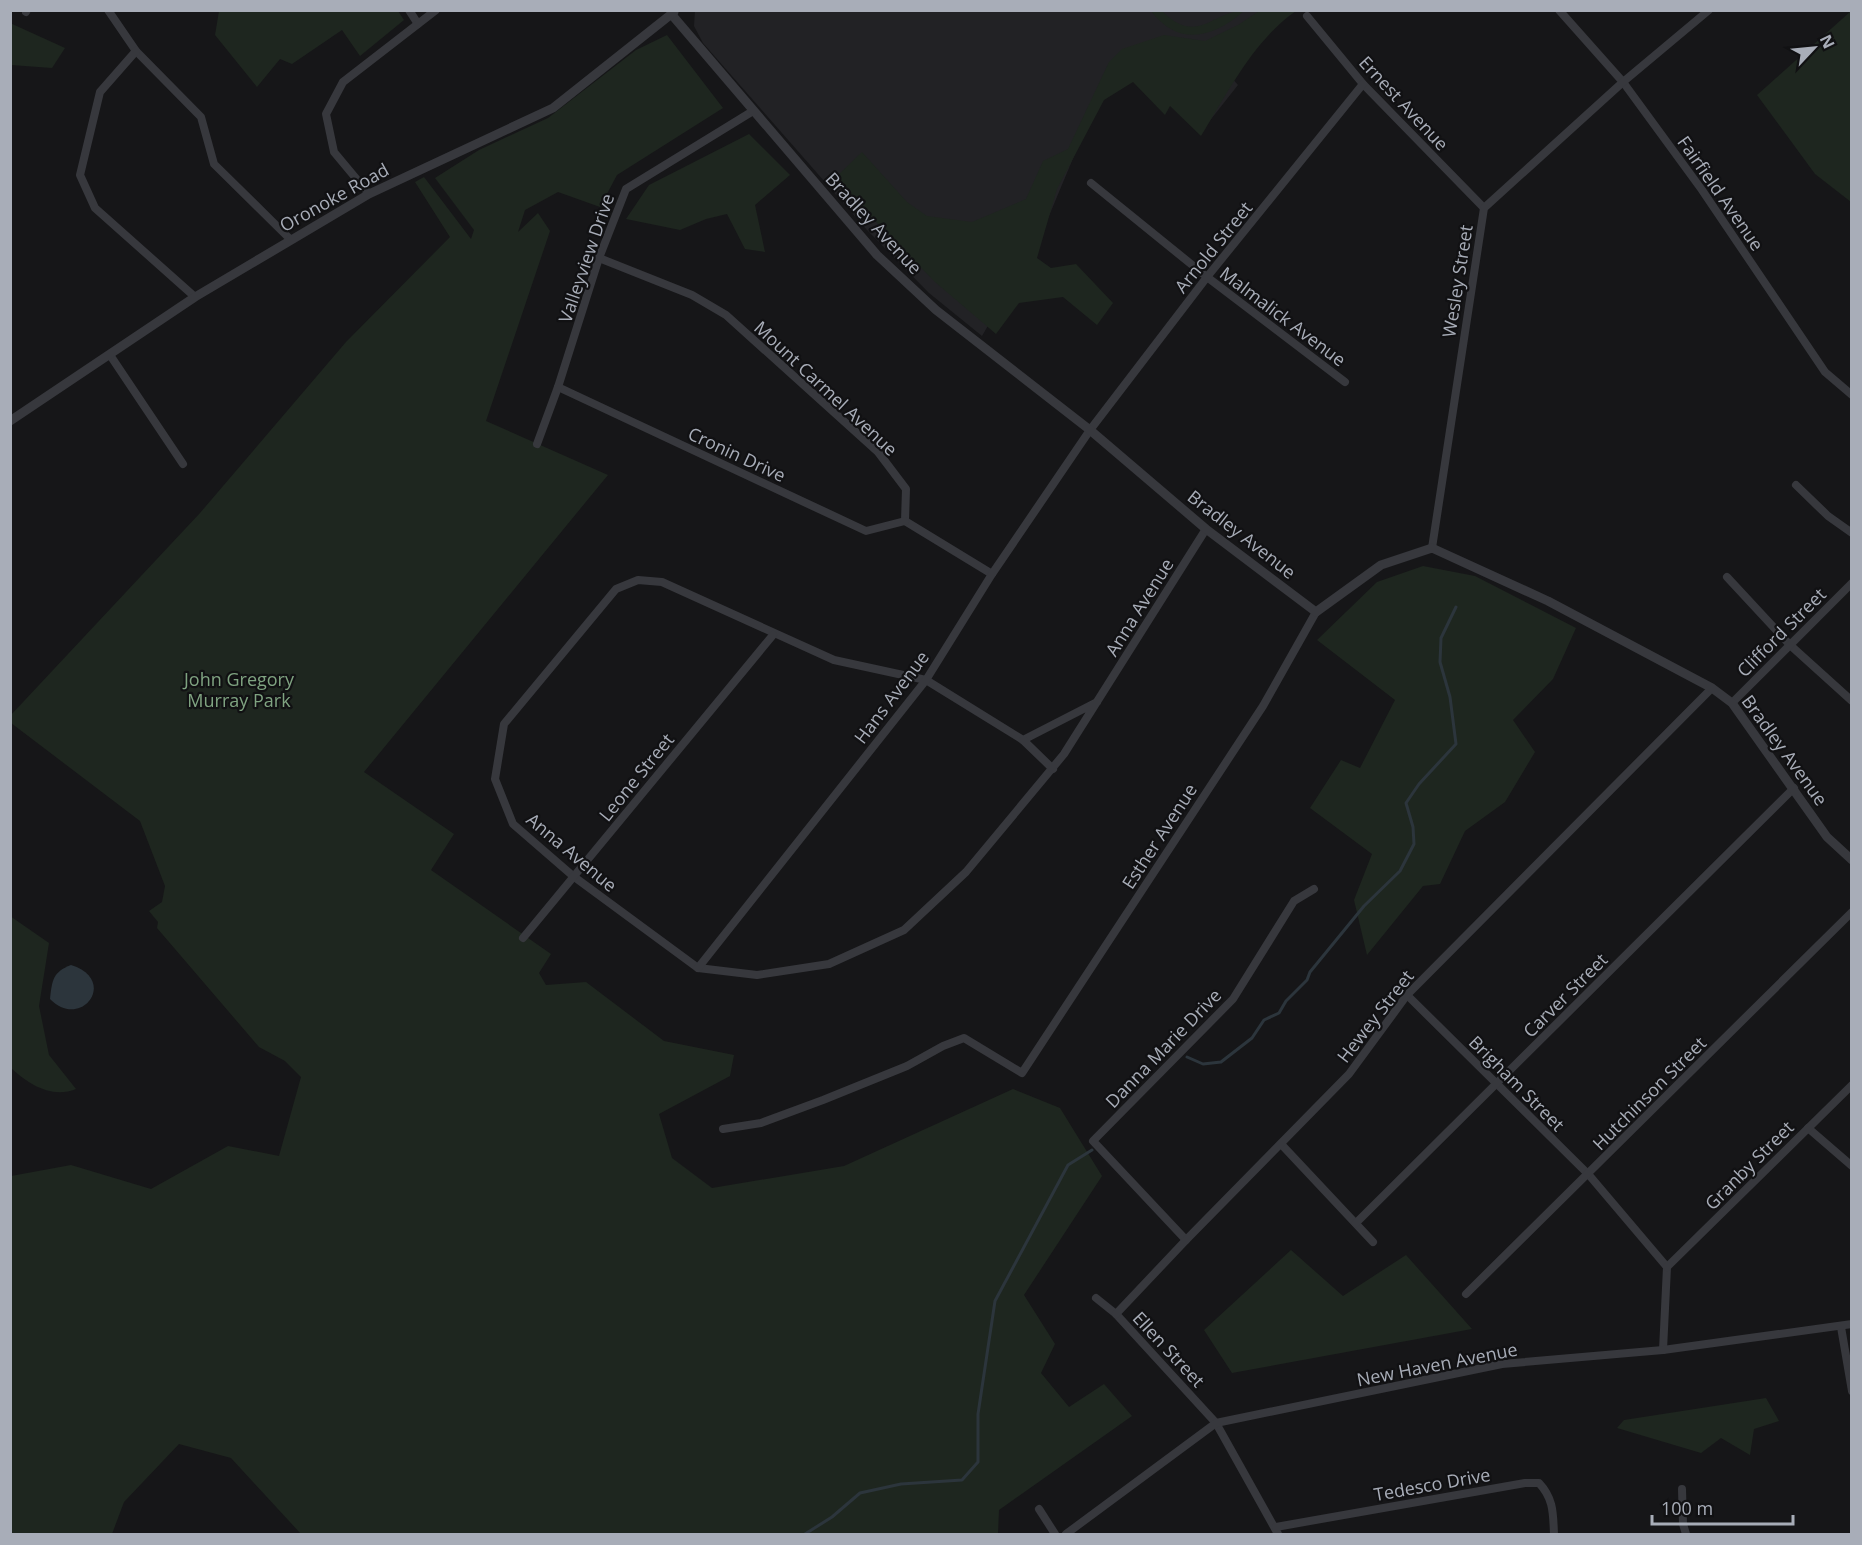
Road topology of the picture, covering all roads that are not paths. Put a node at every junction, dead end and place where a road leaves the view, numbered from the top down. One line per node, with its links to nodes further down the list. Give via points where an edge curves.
1 (108, 10): 9 (street)
2 (409, 10): 8 (street)
3 (436, 10): 8 (street)
4 (1559, 10): 10 (street, Fairfield Avenue)
5 (1709, 10): 10 (street, Wesley Street)
6 (674, 13): 12 (street, Bradley Avenue); 14 (street, Oronoke Road, via 553,108)
7 (1307, 16): 11 (street, Ernest Avenue)
8 (418, 24): 14 (street, via 343,82 326,114 334,152)
9 (136, 51): 16 (street, via 201,117 214,164); 19 (street, via 100,92 80,175 95,208)
10 (1623, 82): 15 (street, Wesley Street); 23 (street, Fairfield Avenue, via 1702,190 1825,372)
11 (1363, 84): 15 (street, Ernest Avenue); 18 (street, Arnold Street)
12 (753, 111): 17 (street, Valleyview Drive, via 626,189); 25 (street, Bradley Avenue, via 894,270 936,310)
13 (1091, 183): 18 (street, Malmalick Avenue)
14 (369, 194): 16 (street, Oronoke Road)
15 (1484, 208): 32 (street, Wesley Street)
16 (291, 240): 19 (street, Oronoke Road)
17 (599, 258): 22 (street, Valleyview Drive); 29 (street, Mount Carmel Avenue, via 692,295 726,315 878,452 906,489)
18 (1208, 277): 21 (street, Malmalick Avenue); 25 (street, Arnold Street)
19 (195, 297): 20 (street, Oronoke Road)
20 (110, 355): 24 (street, Oronoke Road); 27 (street)
21 (1346, 382)
22 (558, 387): 26 (street, Valleyview Drive); 29 (street, Cronin Drive, via 866,531)
23 (1851, 395)
24 (11, 421)
25 (1090, 430): 30 (street, Bradley Avenue); 33 (street, Hans Avenue)
26 (537, 444)
27 (183, 464)
28 (1796, 485): 31 (street)
29 (905, 521): 33 (street)
30 (1206, 529): 36 (street, Bradley Avenue); 42 (street, Anna Avenue)
31 (1851, 533)
32 (1432, 548): 36 (street, via 1381,565); 40 (street, Bradley Avenue, via 1548,602)
33 (992, 574): 39 (street, Hans Avenue)
34 (1727, 577): 38 (street)
35 (1851, 583): 38 (street, Clifford Street)
36 (1316, 612): 57 (street, Esther Avenue, via 1263,706 1022,1073 968,1039 950,1043 883,1077 761,1123)
37 (773, 635): 39 (street, Anna Avenue, via 834,660); 48 (street, Leone Street); 48 (street, Anna Avenue, via 662,582 638,580 616,589 526,697 504,724 495,779 513,824)
38 (1790, 645): 41 (street); 43 (street, Clifford Street)
39 (926, 680): 44 (street, Anna Avenue); 52 (street, Hans Avenue)
40 (1712, 688): 43 (street, Bradley Avenue); 53 (street, Hewey Street)
41 (1851, 700)
42 (1097, 702): 44 (street); 45 (street, Anna Avenue)
43 (1732, 703): 46 (street, Bradley Avenue)
44 (1023, 740): 45 (street, Anna Avenue)
45 (1053, 769): 52 (street, Anna Avenue, via 966,873 904,930 829,964 757,975)
46 (1794, 788): 47 (street, Bradley Avenue, via 1827,837); 55 (street, Carver Street)
47 (1851, 860)
48 (573, 876): 51 (street, Leone Street); 52 (street, Anna Avenue)
49 (1314, 889): 62 (street, Danna Marie Drive, via 1294,901 1233,999 1093,1141)
50 (1851, 912): 60 (street, Hutchinson Street)
51 (523, 938)
52 (698, 968)
53 (1407, 995): 55 (street, Brigham Street); 58 (street, Hewey Street, via 1349,1074)
54 (1851, 1084): 56 (street, Granby Street)
55 (1497, 1085): 60 (street, Brigham Street); 61 (street, Carver Street)
56 (1808, 1128): 59 (street); 64 (street, Granby Street)
57 (723, 1129)
58 (1281, 1144): 61 (street); 62 (street, Hewey Street)
59 (1851, 1166)
60 (1589, 1175): 64 (street, Brigham Street); 65 (street, Hutchinson Street)
61 (1356, 1223): 63 (street)
62 (1186, 1240): 67 (street, Hewey Street)
63 (1373, 1242)
64 (1667, 1267): 70 (street)
65 (1466, 1294)
66 (1096, 1298): 67 (street, Ellen Street)
67 (1116, 1314): 72 (street, Ellen Street)
68 (1851, 1324): 69 (street, New Haven Avenue)
69 (1841, 1327): 70 (street, New Haven Avenue); 71 (street)
70 (1663, 1350): 72 (street, New Haven Avenue, via 1502,1364)
71 (1851, 1391)
72 (1216, 1423): 75 (street, Ellen Street); 77 (street, New Haven Avenue)
73 (1682, 1489): 79 (street)
74 (1040, 1509): 76 (street)
75 (1277, 1531): 78 (street, Tedesco Drive, via 1539,1483 1549,1493 1553,1505)
76 (1055, 1534)
77 (1066, 1534)
78 (1554, 1534)
79 (1686, 1534)

